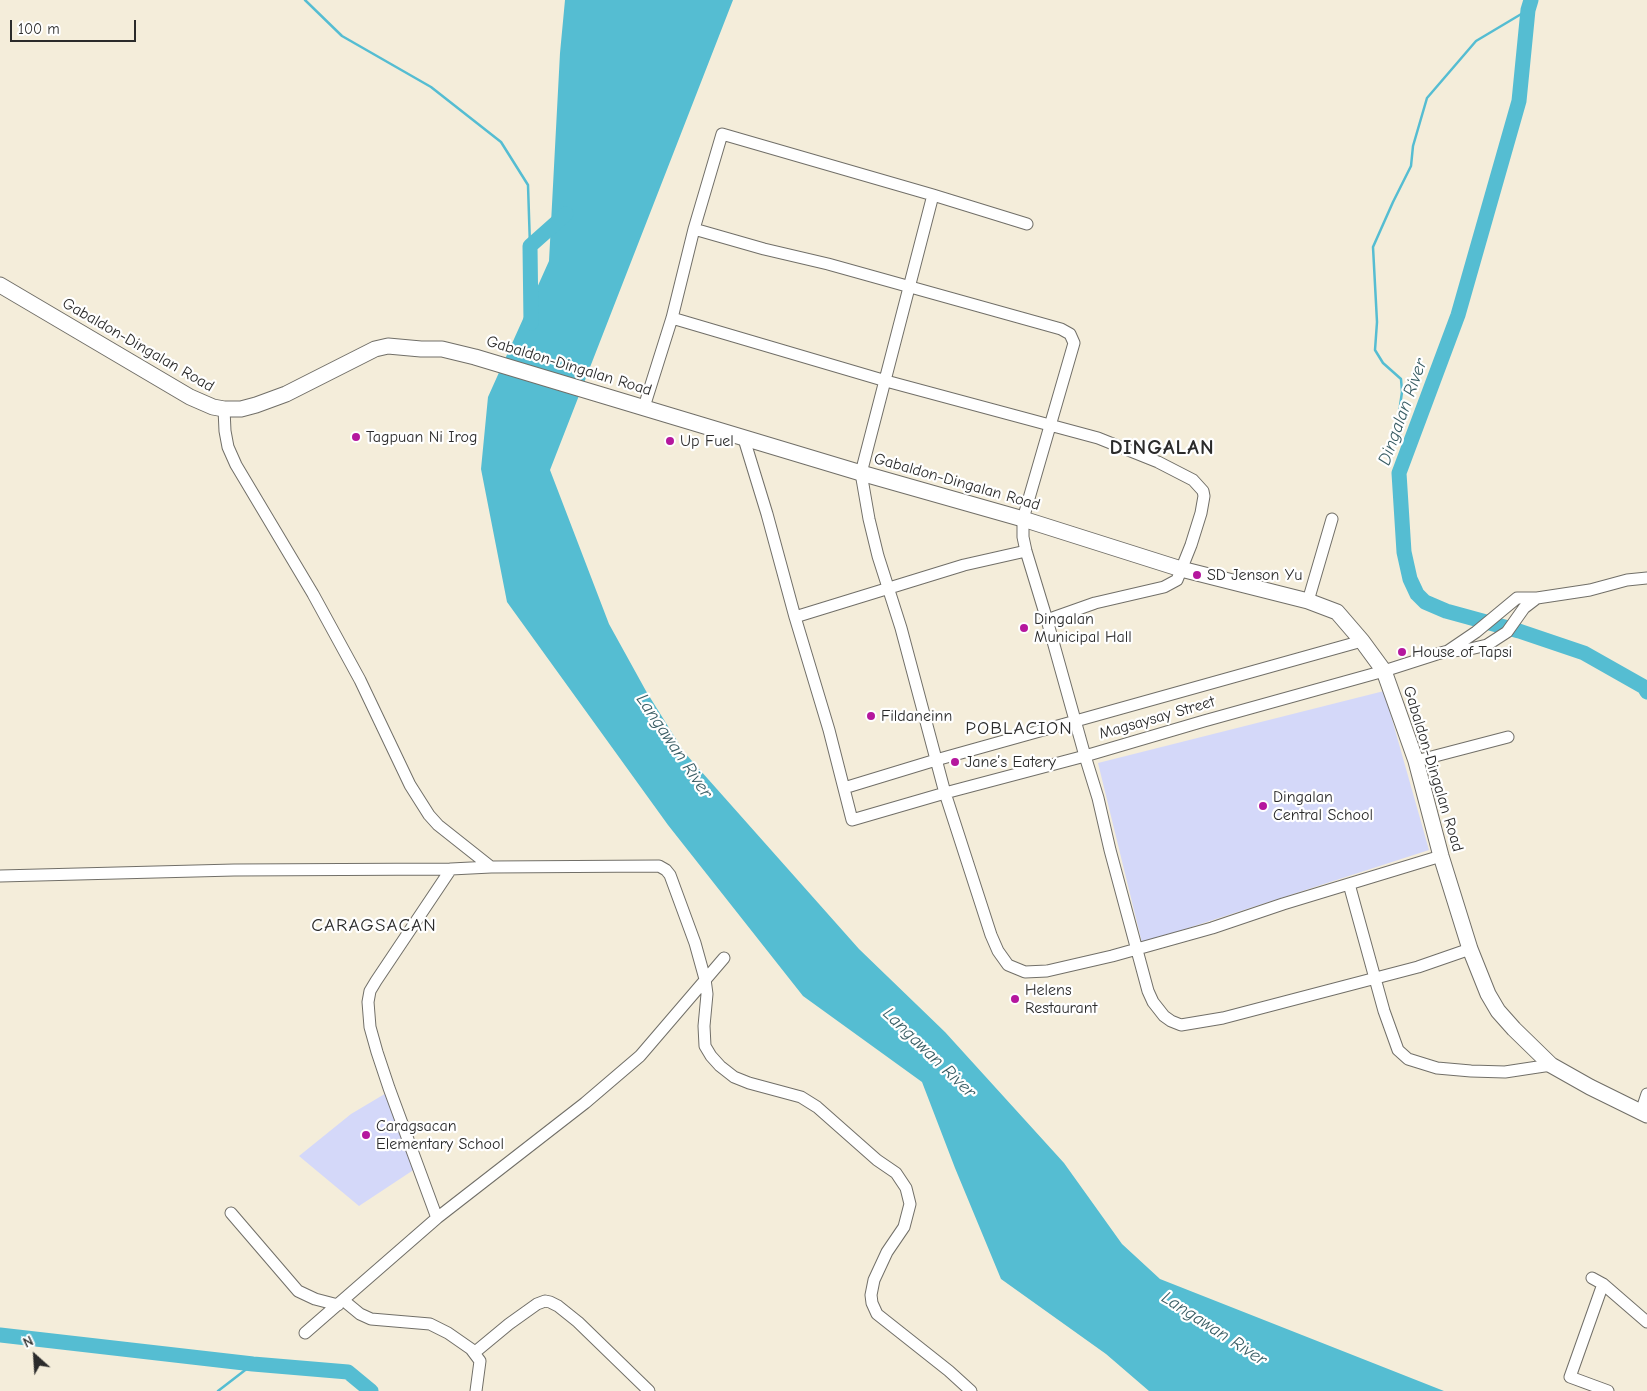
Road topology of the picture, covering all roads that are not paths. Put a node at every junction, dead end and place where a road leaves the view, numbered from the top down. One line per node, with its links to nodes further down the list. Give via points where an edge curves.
1 (933, 195): 2 (street); 3 (street, via 722,134); 5 (street)
2 (1027, 224)
3 (694, 229): 5 (street); 6 (street)
4 (0, 285): 9 (main road, Gabaldon-Dingalan Road, via 190,397)
5 (909, 288): 7 (street); 10 (street, via 1070,334 1074,343)
6 (672, 318): 7 (street); 8 (street)
7 (886, 381): 10 (street); 12 (street)
8 (644, 407): 9 (main road, Gabaldon-Dingalan Road, via 475,356 442,349 388,346 374,349 286,394 241,409); 11 (main road, Gabaldon-Dingalan Road)
9 (224, 410): 34 (street, via 228,447 236,465 360,680 421,804 438,825)
10 (1050, 426): 14 (street); 16 (street, via 1098,438 1193,480 1204,496)
11 (744, 438): 12 (main road, Gabaldon-Dingalan Road); 21 (street)
12 (860, 473): 14 (main road, Gabaldon-Dingalan Road); 18 (street)
13 (1332, 518): 20 (street)
14 (1023, 519): 15 (street); 16 (main road, Gabaldon-Dingalan Road)
15 (1026, 551): 18 (street); 22 (street)
16 (1181, 569): 20 (main road, Gabaldon-Dingalan Road); 22 (street, via 1177,580 1164,587 1095,603)
17 (1647, 578): 19 (street)
18 (888, 588): 21 (street); 29 (street)
19 (1537, 598): 24 (street, via 1517,598); 24 (street, via 1524,608 1507,632 1487,645)
20 (1308, 601): 23 (main road, Gabaldon-Dingalan Road, via 1337,612)
21 (795, 616): 31 (street)
22 (1047, 620): 26 (street)
23 (1362, 641): 25 (main road, Gabaldon-Dingalan Road); 26 (street, Magsaysay Street)
24 (1448, 651): 25 (street, Magsaysay Street)
25 (1384, 671): 28 (street, Magsaysay Street); 30 (main road, Gabaldon-Dingalan Road)
26 (1075, 722): 28 (street); 29 (street, Magsaysay Street)
27 (1508, 737): 30 (street)
28 (1084, 756): 32 (street, Magsaysay Street); 38 (street, via 1098,798)
29 (936, 760): 31 (street, Magsaysay Street); 32 (street)
30 (1416, 762): 33 (main road, Gabaldon-Dingalan Road)
31 (844, 788): 32 (street, Magsaysay Street, via 852,820)
32 (945, 792): 38 (street, via 991,935 1008,965 1026,972 1047,971)
33 (1441, 856): 37 (street); 39 (main road, Gabaldon-Dingalan Road)
34 (491, 866): 35 (street); 42 (street, via 659,866 670,876)
35 (450, 869): 36 (street); 47 (street, via 376,981 368,1002 370,1027 380,1061)
36 (0, 876)
37 (1349, 884): 38 (street); 41 (street)
38 (1136, 949): 41 (street, via 1153,1002 1171,1022 1181,1025 1223,1018)
39 (1470, 949): 41 (street); 43 (main road, Gabaldon-Dingalan Road, via 1498,1011)
40 (724, 958): 42 (street)
41 (1376, 978): 43 (street, via 1398,1050 1408,1058 1437,1068 1471,1071 1506,1072)
42 (705, 979): 47 (street, via 640,1056); 56 (street, via 707,994 703,1037 705,1046 720,1066 734,1077 801,1097 817,1107 896,1173 906,1188 910,1204 904,1227 874,1280 872,1303 877,1314)
43 (1551, 1065): 45 (main road, Gabaldon-Dingalan Road)
44 (1647, 1094): 45 (street)
45 (1644, 1113)
46 (231, 1213): 50 (street, via 298,1291 315,1298)
47 (437, 1218): 50 (street)
48 (1592, 1278): 49 (street)
49 (1603, 1284): 51 (street); 57 (street, via 1570,1377)
50 (341, 1302): 52 (street); 53 (street, via 371,1319 430,1324)
51 (1647, 1322)
52 (304, 1333)
53 (474, 1353): 54 (street, via 480,1362); 55 (street, via 537,1304 550,1302 578,1322)
54 (476, 1391)
55 (649, 1391)
56 (971, 1391)
57 (1608, 1391)

